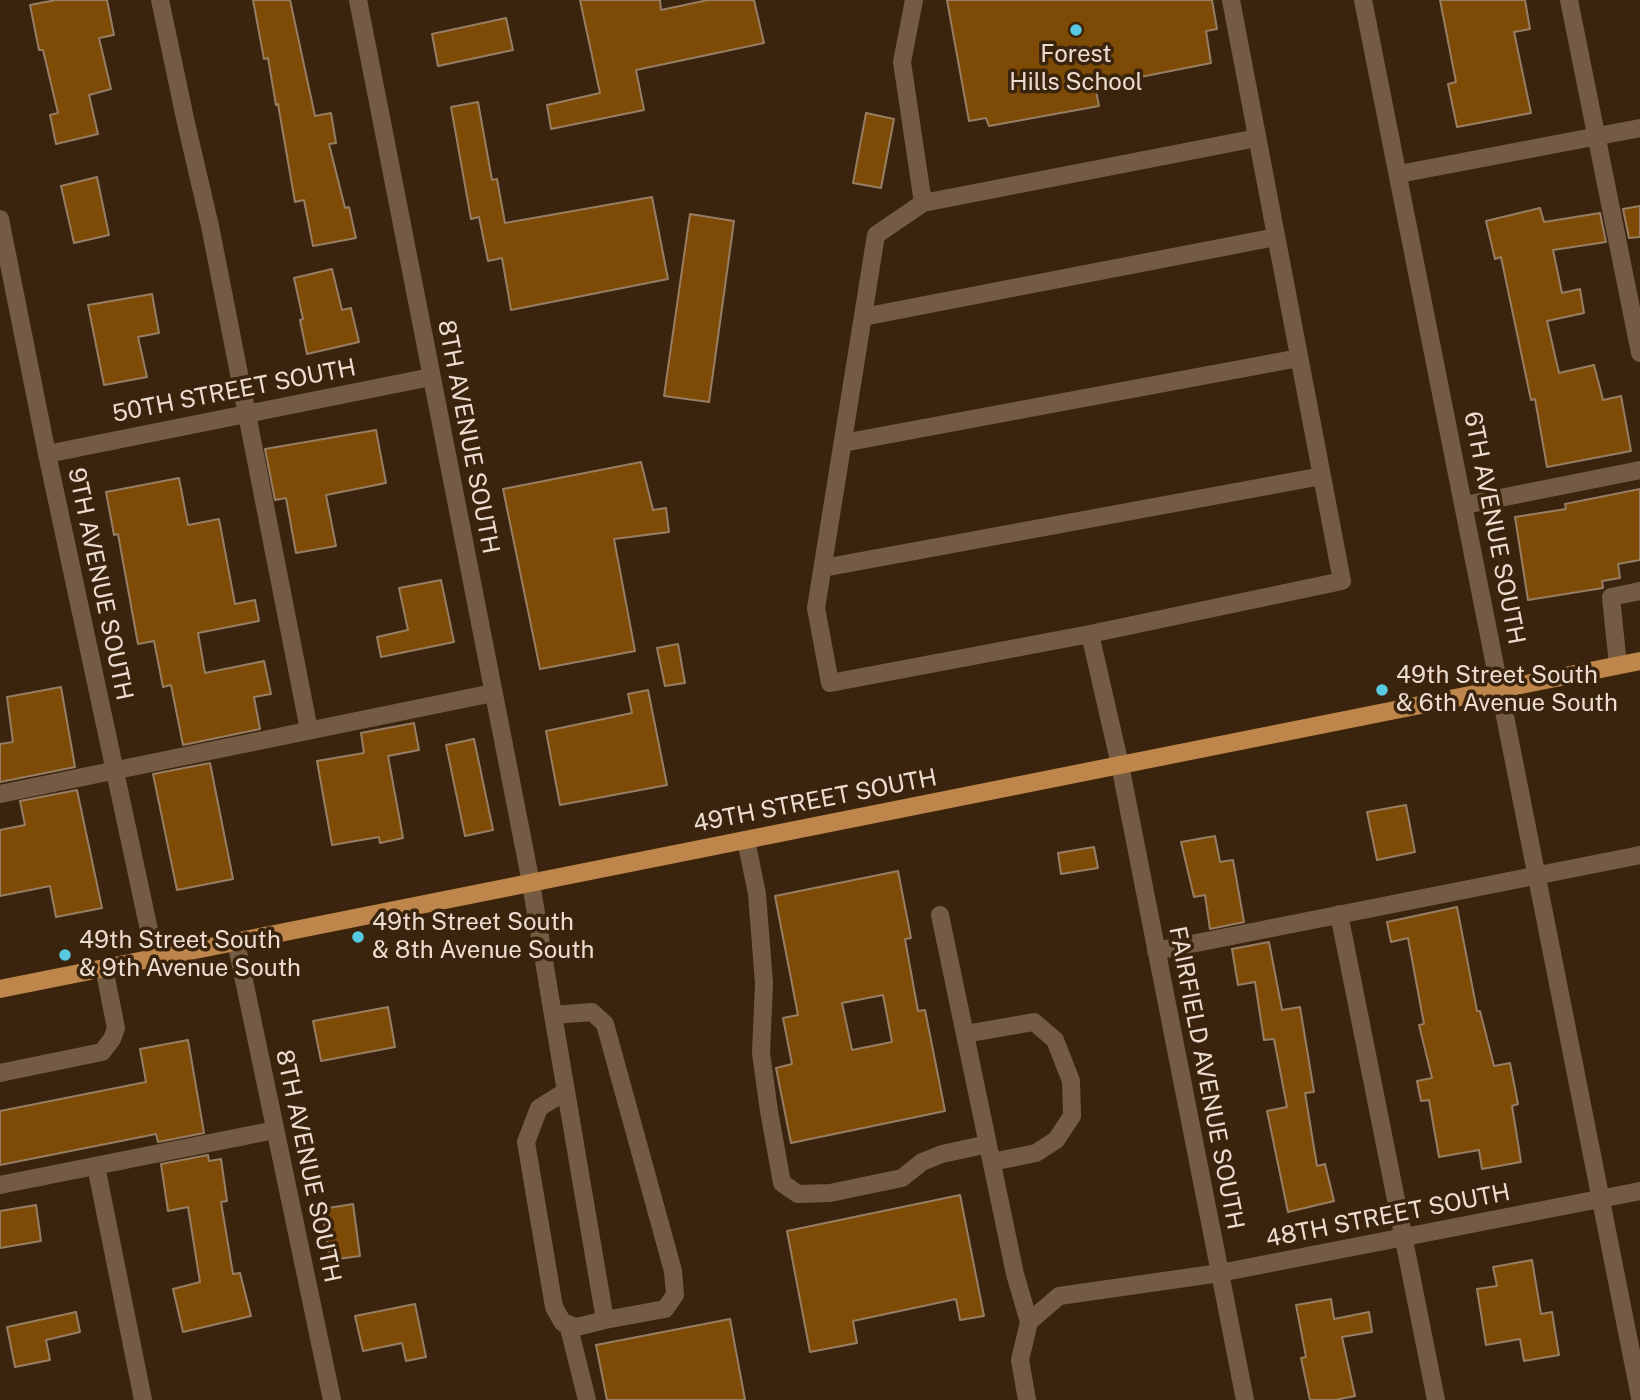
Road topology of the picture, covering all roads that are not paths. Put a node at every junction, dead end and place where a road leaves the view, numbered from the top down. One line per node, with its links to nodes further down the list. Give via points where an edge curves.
1 (160, 0): 18 (street, via 211,226)
2 (358, 0): 17 (street, 8TH AVENUE SOUTH)
3 (914, 0): 11 (street, via 902,62)
4 (1233, 0): 9 (street)
5 (1363, 0): 10 (street, 6TH AVENUE SOUTH)
6 (1569, 0): 8 (street)
7 (1640, 128): 8 (street)
8 (1595, 135): 10 (street); 15 (street)
9 (1257, 138): 11 (street); 13 (street)
10 (1399, 174): 23 (street, 6TH AVENUE SOUTH)
11 (923, 203): 14 (street, via 876,235)
12 (0, 219): 20 (street, 9TH AVENUE SOUTH)
13 (1276, 237): 14 (street); 16 (street)
14 (863, 317): 19 (street)
15 (1640, 354)
16 (1299, 358): 19 (street); 22 (street)
17 (431, 377): 18 (street, 50TH STREET SOUTH); 30 (street, 8TH AVENUE SOUTH)
18 (246, 414): 20 (street, 50TH STREET SOUTH); 31 (street)
19 (843, 443): 24 (street)
20 (47, 454): 33 (street, 9TH AVENUE SOUTH)
21 (1640, 470): 23 (street)
22 (1322, 476): 24 (street); 26 (street, via 1342,581)
23 (1465, 505): 29 (street, 6TH AVENUE SOUTH)
24 (823, 568): 26 (street, via 816,608 830,683)
25 (1640, 591): 28 (street, via 1611,597)
26 (1090, 634): 32 (street, FAIRFIELD AVENUE SOUTH)
27 (1640, 660): 28 (main road, 49TH STREET SOUTH)
28 (1618, 665): 29 (main road, 49TH STREET SOUTH)
29 (1501, 689): 32 (main road, 49TH STREET SOUTH); 37 (street, 6TH AVENUE SOUTH)
30 (493, 693): 31 (street); 38 (street, 8TH AVENUE SOUTH)
31 (309, 730): 33 (street)
32 (1119, 765): 35 (main road, 49TH STREET SOUTH); 42 (street, FAIRFIELD AVENUE SOUTH)
33 (115, 770): 34 (street); 43 (street, 9TH AVENUE SOUTH)
34 (0, 794)
35 (746, 840): 38 (main road, 49TH STREET SOUTH); 51 (street, via 757,894 764,983 761,1053 782,1183 798,1194 830,1193 902,1178 942,1154)
36 (1640, 855): 37 (street)
37 (1538, 874): 39 (street); 56 (street, 6TH AVENUE SOUTH)
38 (531, 883): 41 (main road, 49TH STREET SOUTH); 46 (street, 8TH AVENUE SOUTH)
39 (1339, 914): 42 (street); 57 (street)
40 (940, 915): 47 (street)
41 (236, 942): 43 (main road, 49TH STREET SOUTH); 50 (street, 8TH AVENUE SOUTH)
42 (1156, 951): 58 (street, FAIRFIELD AVENUE SOUTH)
43 (155, 958): 44 (main road, 49TH STREET SOUTH)
44 (104, 968): 45 (main road, 49TH STREET SOUTH); 48 (street, via 117,1027 102,1052)
45 (0, 989)
46 (553, 1015): 49 (street, 8TH AVENUE SOUTH); 59 (street, via 592,1013 606,1024 673,1270 675,1295 665,1309)
47 (965, 1034): 51 (street); 52 (street, via 1034,1022 1055,1040 1071,1082 1072,1116 1056,1140 1036,1153)
48 (0, 1073)
49 (566, 1091): 59 (street, 8TH AVENUE SOUTH); 61 (street, via 539,1108 526,1142 554,1307)
50 (275, 1130): 53 (street); 64 (street, 8TH AVENUE SOUTH)
51 (988, 1144): 52 (street)
52 (992, 1162): 60 (street)
53 (96, 1166): 54 (street); 63 (street)
54 (0, 1185)
55 (1640, 1191): 56 (street, 48TH STREET SOUTH)
56 (1602, 1199): 57 (street, 48TH STREET SOUTH); 62 (street, 6TH AVENUE SOUTH)
57 (1404, 1237): 58 (street, 48TH STREET SOUTH); 68 (street)
58 (1220, 1273): 60 (street, 48TH STREET SOUTH, via 1059,1296); 67 (street, FAIRFIELD AVENUE SOUTH)
59 (606, 1320): 61 (street, via 578,1327)
60 (1028, 1322): 66 (street, via 1020,1360)
61 (568, 1324): 65 (street)
62 (1640, 1396)
63 (143, 1400)
64 (332, 1400)
65 (587, 1400)
66 (1027, 1400)
67 (1245, 1400)
68 (1436, 1400)

